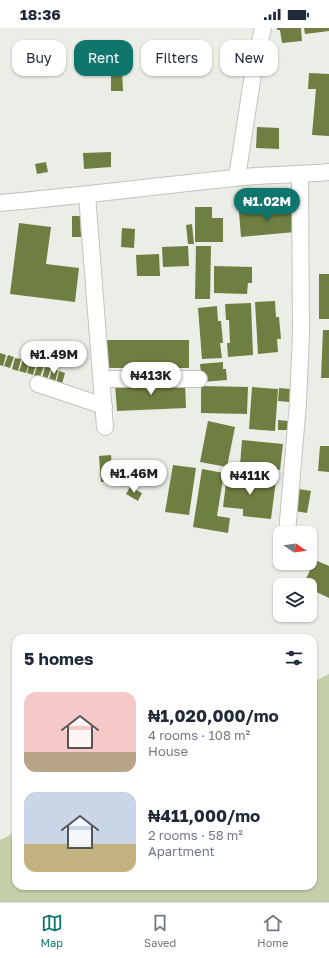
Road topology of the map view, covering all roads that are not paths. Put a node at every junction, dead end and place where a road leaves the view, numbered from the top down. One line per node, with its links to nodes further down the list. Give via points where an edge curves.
1 (263, 28): 4 (street)
2 (329, 172): 3 (street)
3 (300, 175): 4 (street); 12 (street, via 301,334)
4 (237, 177): 5 (street)
5 (87, 195): 6 (street); 7 (street)
6 (0, 204)
7 (102, 379): 8 (street); 10 (street)
8 (199, 379)
9 (38, 384): 10 (street)
10 (104, 406): 11 (street)
11 (105, 427)
12 (288, 526)

